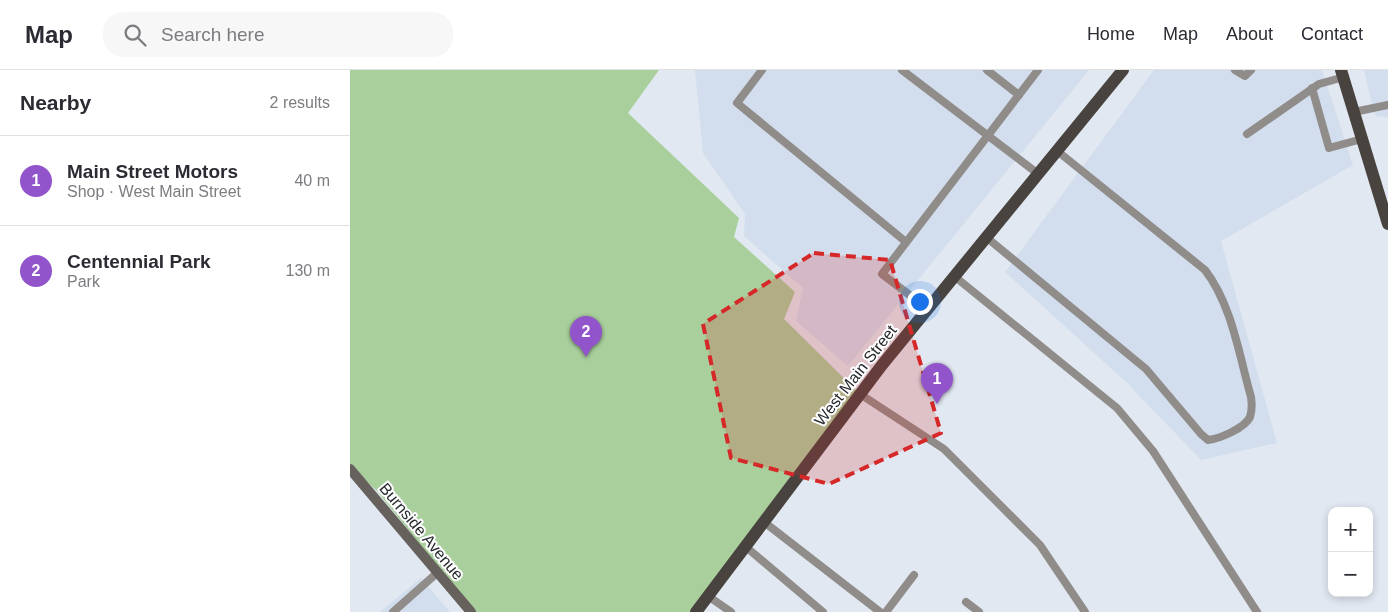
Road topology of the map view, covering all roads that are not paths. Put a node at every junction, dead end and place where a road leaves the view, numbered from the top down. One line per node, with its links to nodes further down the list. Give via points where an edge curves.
1 (762, 70): 20 (lane, via 737,103)
2 (902, 70): 14 (lane)
3 (987, 70): 10 (lane)
4 (1038, 70): 10 (lane)
5 (1123, 70): 16 (main road, West Main Street)
6 (1235, 70): 7 (lane, via 1245,76)
7 (1250, 70)
8 (1342, 74): 9 (lane); 12 (main road)
9 (1312, 88): 13 (lane); 15 (lane, via 1329,148)
10 (1019, 95): 14 (lane)
11 (1388, 106): 12 (lane)
12 (1354, 112): 15 (main road)
13 (1248, 134)
14 (988, 136): 17 (lane); 20 (lane)
15 (1362, 139): 18 (main road)
16 (1056, 150): 17 (main road, West Main Street); 19 (lane, via 1205,270 1216,284 1251,397 1249,419 1217,439 1208,440 1146,369)
17 (1037, 174): 19 (main road, West Main Street)
18 (1388, 224)
19 (986, 237): 21 (main road, West Main Street)
20 (906, 242): 22 (lane, via 882,274)
21 (954, 276): 22 (main road, West Main Street); 40 (lane, via 1116,408 1153,451)
22 (928, 309): 23 (main road, West Main Street)
23 (860, 394): 25 (main road, West Main Street); 39 (lane, via 944,449 1040,545)
24 (350, 470): 27 (street, Burnside Avenue)
25 (764, 522): 26 (main road, West Main Street); 36 (lane)
26 (746, 547): 29 (main road, West Main Street); 35 (lane)
27 (437, 573): 31 (lane); 32 (street, Burnside Avenue)
28 (914, 575): 37 (lane)
29 (708, 596): 33 (main road, West Main Street); 34 (lane)
30 (966, 602): 38 (lane)
31 (393, 612)
32 (470, 612)
33 (696, 612)
34 (731, 612)
35 (823, 612)
36 (880, 612)
37 (886, 612)
38 (978, 612)
39 (1085, 612)
40 (1257, 612)

